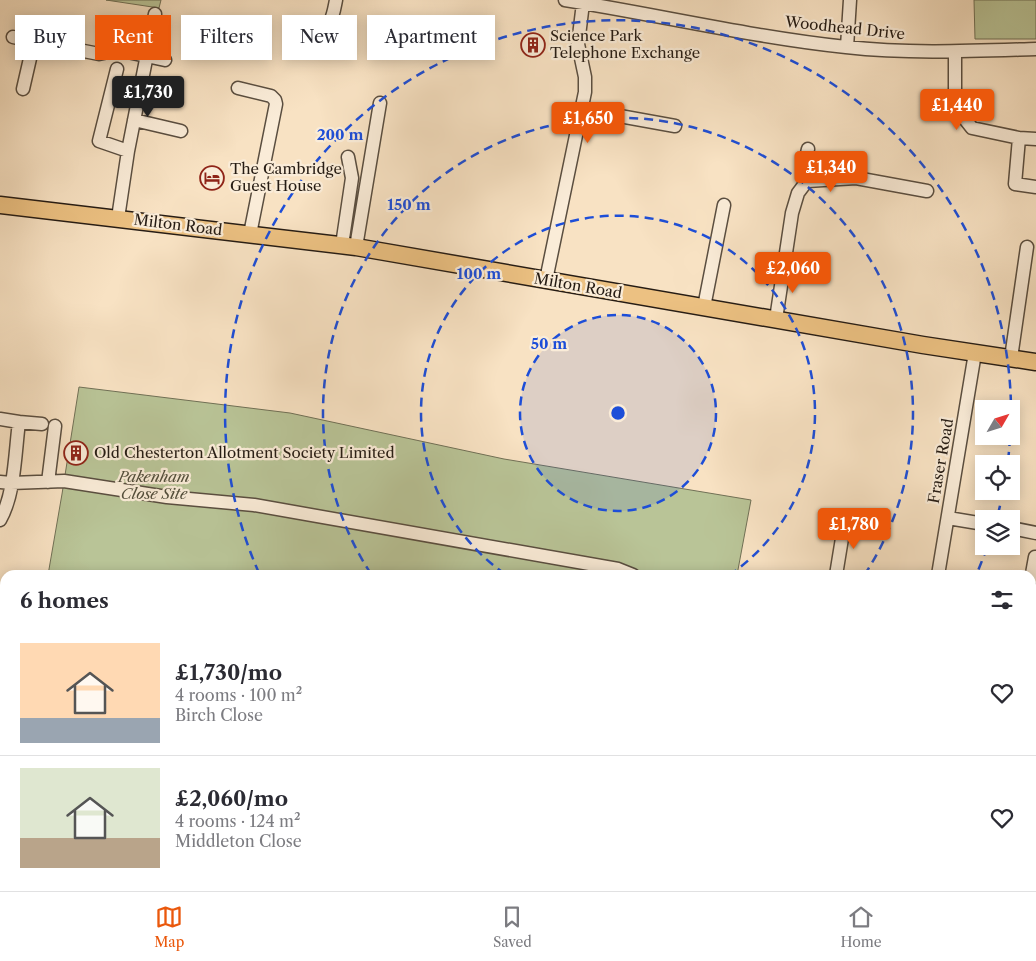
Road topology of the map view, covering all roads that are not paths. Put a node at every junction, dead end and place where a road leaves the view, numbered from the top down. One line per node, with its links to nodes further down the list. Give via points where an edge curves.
1 (336, 0): 6 (street)
2 (565, 0): 4 (street, Woodhead Drive)
3 (850, 0): 7 (street)
4 (583, 3): 5 (street, Woodhead Drive); 16 (street, via 578,44 585,77)
5 (631, 6): 7 (street, Woodhead Drive, via 678,21)
6 (333, 15)
7 (846, 47): 9 (street, Woodhead Drive)
8 (1036, 49): 9 (street, Woodhead Drive)
9 (955, 52): 20 (street, via 955,90 961,114 972,128)
10 (30, 60): 14 (street)
11 (146, 60): 17 (street)
12 (117, 69): 23 (street, via 99,141)
13 (238, 88): 31 (street, via 271,96 276,104)
14 (23, 89)
15 (380, 104): 32 (street)
16 (581, 109): 18 (street); 34 (street)
17 (134, 120): 19 (street); 23 (street)
18 (675, 126)
19 (181, 131)
20 (1019, 138): 21 (street); 26 (street, via 1015,184)
21 (1036, 140)
22 (808, 149): 25 (street, via 804,166)
23 (128, 151): 30 (street)
24 (348, 157): 32 (street, via 352,178)
25 (807, 181): 27 (street, via 856,178); 36 (street, via 798,192 792,214)
26 (1036, 187)
27 (927, 191)
28 (0, 205): 30 (main road, Milton Road)
29 (724, 205): 35 (street)
30 (118, 218): 31 (main road, Milton Road)
31 (250, 234): 32 (main road, Milton Road)
32 (349, 246): 34 (main road, Milton Road)
33 (1027, 247): 38 (street)
34 (546, 280): 35 (main road, Milton Road)
35 (704, 307): 36 (main road, Milton Road)
36 (776, 319): 37 (main road, Milton Road)
37 (975, 353): 38 (main road, Milton Road); 44 (street, Fraser Road)
38 (1011, 358): 39 (main road, Milton Road)
39 (1036, 362)
40 (0, 419): 41 (street)
41 (19, 422): 42 (street, via 48,425); 43 (street)
42 (48, 482): 43 (street); 51 (street, via 64,481 167,497 254,505)
43 (6, 483): 45 (street, via 6,510)
44 (948, 518): 47 (street); 53 (street, Fraser Road)
45 (0, 520)
46 (845, 520): 52 (street)
47 (975, 522)
48 (1020, 530): 49 (street)
49 (1036, 533)
50 (1035, 557): 54 (street)
51 (620, 570)
52 (837, 570)
53 (939, 570)
54 (1033, 570)

